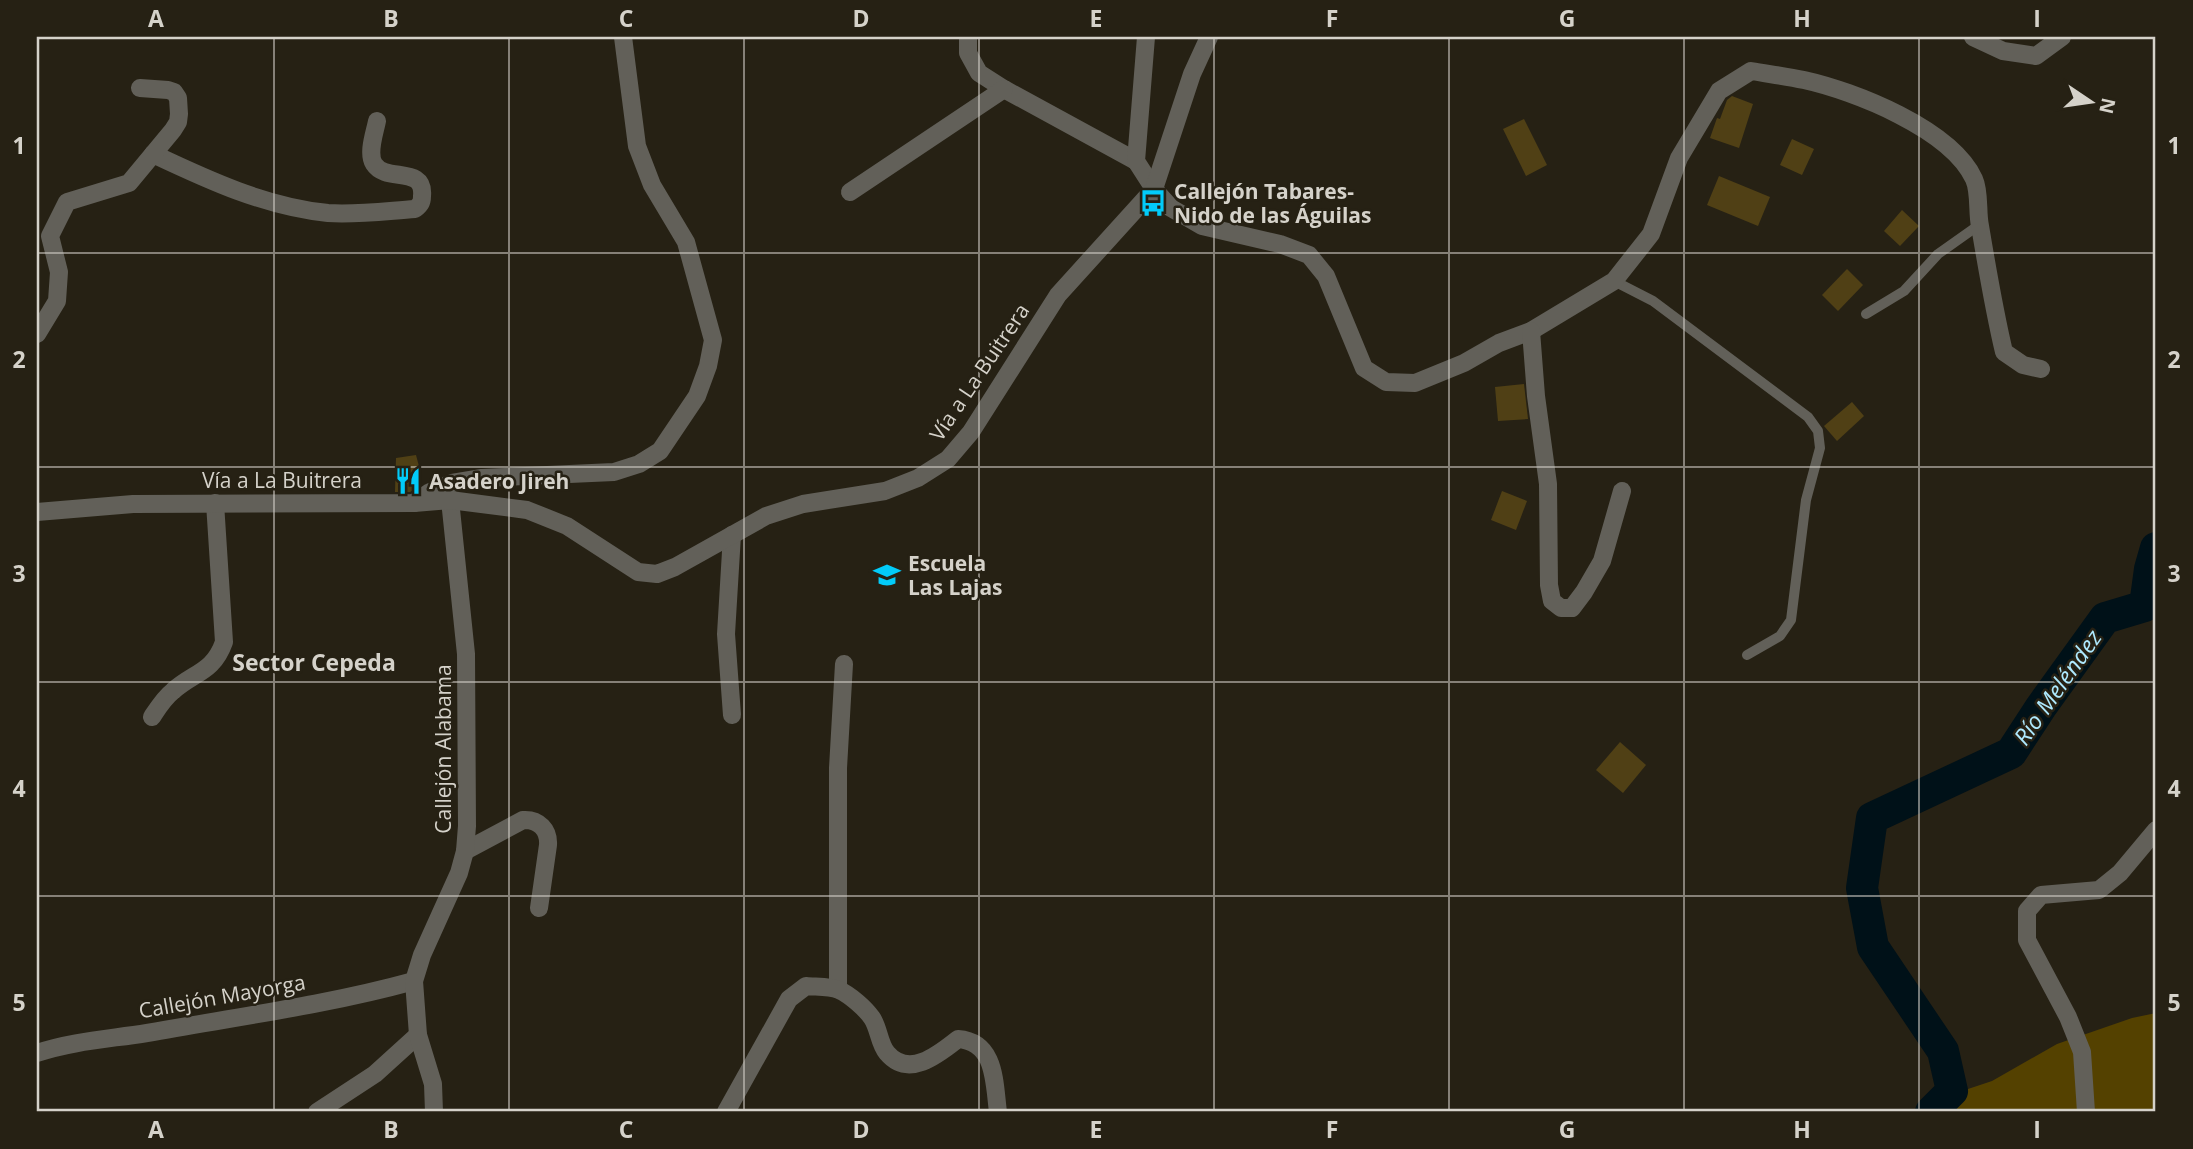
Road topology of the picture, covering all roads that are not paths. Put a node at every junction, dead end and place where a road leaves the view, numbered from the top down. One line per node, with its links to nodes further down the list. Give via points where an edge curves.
1 (624, 37): 23 (street, via 637,146 652,185 686,242 713,340 696,396 660,452 639,464 614,471 452,483)
2 (968, 37): 8 (street, via 968,53 979,73)
3 (1146, 37): 11 (street)
4 (1209, 37): 12 (street, Vía a La Buitrera)
5 (1973, 37): 6 (street, via 2003,51 2036,55)
6 (2062, 37)
7 (140, 88): 10 (street, via 167,90 178,98 178,122)
8 (1004, 89): 11 (street); 13 (street)
9 (377, 121): 10 (street, via 371,157 382,171 419,181 422,200 415,209 306,210 229,189)
10 (153, 154): 18 (street, via 129,183 67,202 50,236 59,272 57,301)
11 (1136, 161): 12 (street)
12 (1154, 189): 17 (street, via 1171,208 1202,226 1309,255 1326,276 1364,368 1386,382 1415,383); 25 (street, Vía a La Buitrera, via 1058,295 971,432 948,459 886,491 803,505 766,516)
13 (850, 192)
14 (1979, 225): 15 (street, via 1975,181 1962,159 1929,131 1871,102 1804,80 1751,71 1719,91 1679,158 1651,234); 16 (lane, via 1938,254 1904,291); 19 (street, via 2004,352 2023,365)
15 (1614, 281): 17 (street); 26 (lane, via 1653,301 1808,417 1818,431 1821,448 1806,500 1791,620 1780,636)
16 (1866, 314)
17 (1531, 331): 20 (street, via 1548,484 1549,584 1552,601 1561,608 1573,608 1602,561)
18 (37, 334)
19 (2041, 369)
20 (1622, 491)
21 (450, 500): 23 (street, Vía a La Buitrera); 25 (street, Vía a La Buitrera, via 527,510 567,526 638,572 657,574); 31 (street, Callejón Alabama, via 466,654)
22 (215, 503): 23 (street, Vía a La Buitrera); 24 (street, Vía a La Buitrera); 29 (street, via 224,642 218,657 165,698)
23 (414, 503)
24 (37, 512)
25 (732, 536): 28 (street, via 726,634)
26 (1746, 655)
27 (844, 664): 34 (street, via 838,768)
28 (732, 715)
29 (152, 717)
30 (2156, 830): 41 (street, via 2120,873 2099,890 2041,895 2027,911 2027,940 2082,1052)
31 (465, 850): 32 (street, via 523,820 545,829 548,845); 33 (street, Callejón Alabama)
32 (539, 908)
33 (414, 981): 35 (street, Callejón Alabama); 36 (street, Callejón Mayorga, via 367,994)
34 (838, 989): 39 (street, via 806,986 789,999); 40 (street, via 872,1019 886,1052 900,1063 915,1064 933,1058 958,1040 972,1040 985,1051)
35 (418, 1035): 37 (street, via 374,1074); 38 (street, Callejón Alabama, via 433,1084)
36 (37, 1052)
37 (317, 1112)
38 (434, 1112)
39 (726, 1112)
40 (998, 1112)
41 (2086, 1112)

